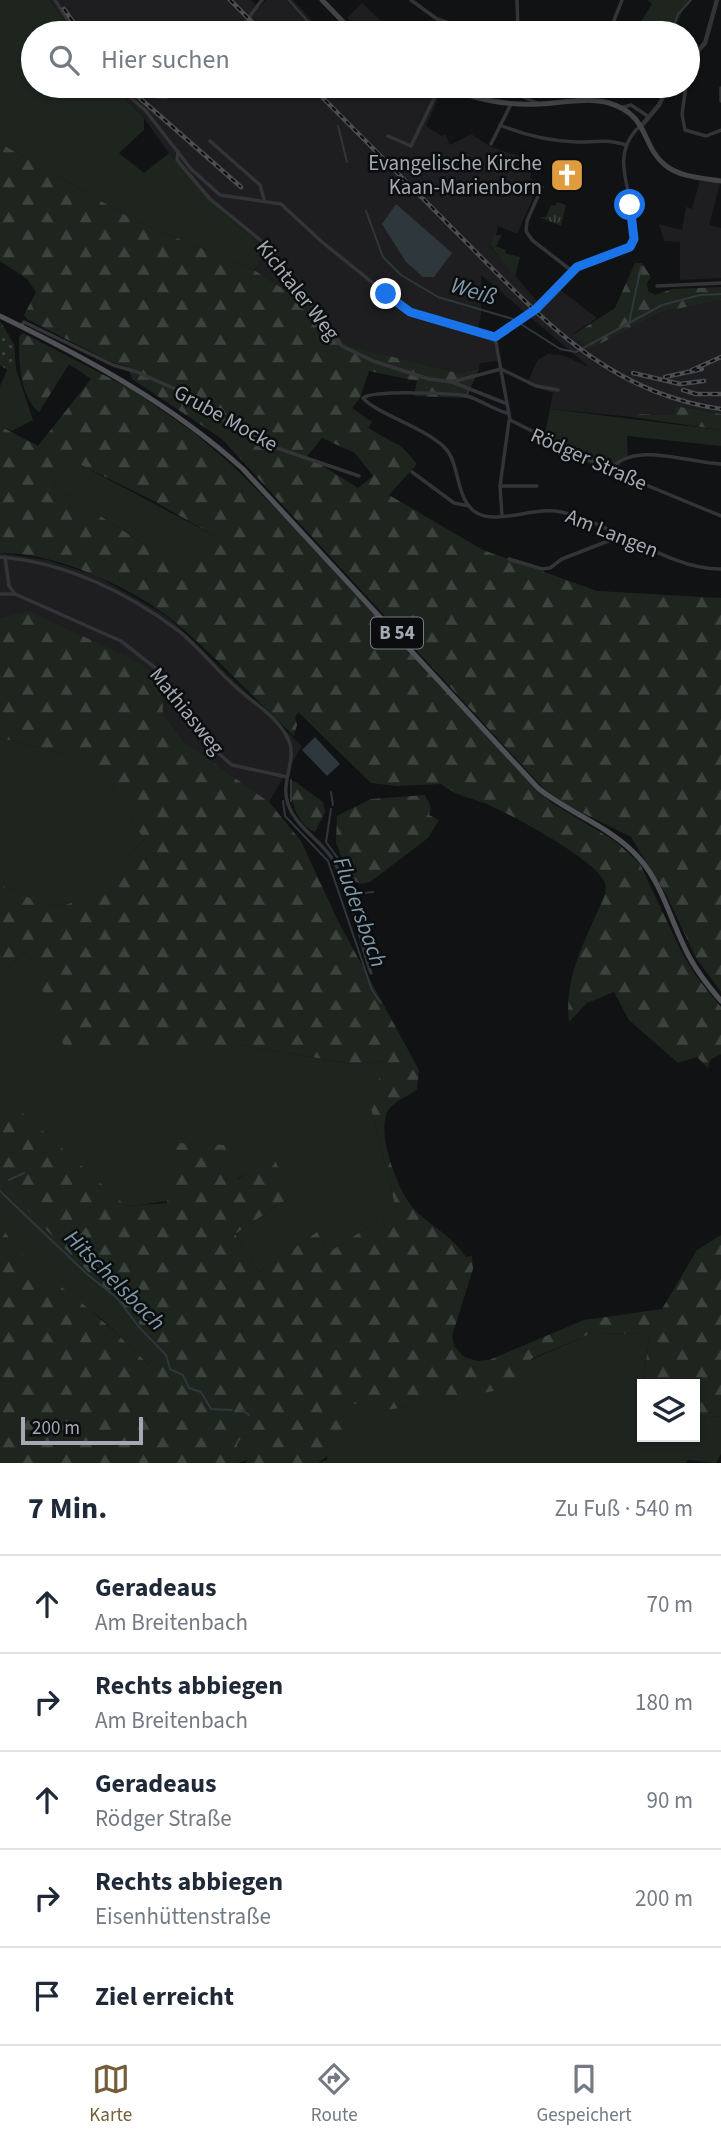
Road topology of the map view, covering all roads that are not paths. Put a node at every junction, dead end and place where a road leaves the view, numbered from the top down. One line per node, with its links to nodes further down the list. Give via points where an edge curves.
1 (55, 0): 8 (street)
2 (262, 0): 9 (street)
3 (411, 0): 11 (street)
4 (517, 0): 12 (street)
5 (622, 0): 13 (street)
6 (717, 0): 14 (street)
7 (323, 1): 10 (main road)
8 (68, 21)
9 (246, 21)
10 (342, 21)
11 (443, 21)
12 (518, 21)
13 (614, 21)
14 (700, 49)
15 (721, 88): 24 (street)
16 (130, 98): 36 (street, Kichtaler Weg)
17 (433, 98): 32 (street, via 411,146)
18 (478, 98): 25 (main road)
19 (524, 98): 26 (street)
20 (577, 98): 23 (street)
21 (661, 98): 28 (street)
22 (684, 98): 31 (street, via 685,130 706,136)
23 (576, 101): 26 (main road); 27 (main road)
24 (721, 101)
25 (511, 104): 26 (main road); 29 (street)
26 (538, 104)
27 (620, 108): 28 (street, via 631,105); 30 (main road)
28 (649, 117): 30 (street)
29 (500, 125): 34 (street); 35 (street, via 537,139 602,139)
30 (642, 125): 35 (street); 37 (main road, via 666,166)
31 (721, 131)
32 (388, 136)
33 (210, 141): 39 (street, via 260,185)
34 (491, 144)
35 (626, 145): 40 (street, via 623,164 632,243 622,252)
36 (177, 151): 39 (street, Kichtaler Weg, via 220,195); 47 (street, Kichtaler Weg, via 177,160 197,186 275,255 335,341 373,362)
37 (721, 181)
38 (542, 187): 40 (street, via 526,231)
39 (264, 199): 45 (street, via 287,208 410,312)
40 (572, 271): 45 (street, via 540,305)
41 (721, 283): 42 (street)
42 (657, 286)
43 (0, 316): 44 (main road, B 54)
44 (21, 326): 55 (street, Grube Mocke, via 24,322 191,396 271,446); 69 (main road, B 54, via 160,402 243,468 538,788 640,859 653,877 690,960)
45 (495, 337): 46 (street, Rödger Straße)
46 (501, 369): 47 (street, Kichtaler Weg); 48 (street, via 536,386); 49 (street, Rödger Straße)
47 (452, 382): 49 (street, Kichtaler Weg)
48 (558, 390)
49 (505, 403): 50 (street, Rödger Straße)
50 (507, 413): 51 (street, Rödger Straße); 58 (street, via 456,395 387,392 363,398 444,447)
51 (510, 420): 53 (street, Rödger Straße); 56 (street)
52 (721, 464): 53 (street, via 639,456 616,462)
53 (610, 470): 59 (street, Rödger Straße)
54 (412, 472): 58 (street, via 454,503)
55 (359, 476)
56 (500, 486): 57 (street); 60 (street)
57 (537, 486)
58 (469, 506): 60 (street, via 485,516)
59 (721, 514)
60 (502, 516): 61 (street, Am Langen, via 557,511)
61 (621, 536): 63 (street, via 550,568); 64 (street, Am Langen, via 690,565)
62 (3, 557): 66 (street); 67 (street, via 55,567 102,585 182,634 284,732 290,746)
63 (509, 559)
64 (721, 569)
65 (0, 594): 66 (street)
66 (15, 594): 67 (street, Mathiasweg, via 121,641 158,670 218,753 232,765)
67 (287, 777): 68 (street, via 287,802 297,821 330,855 339,872)
68 (371, 973)
69 (721, 1002)

